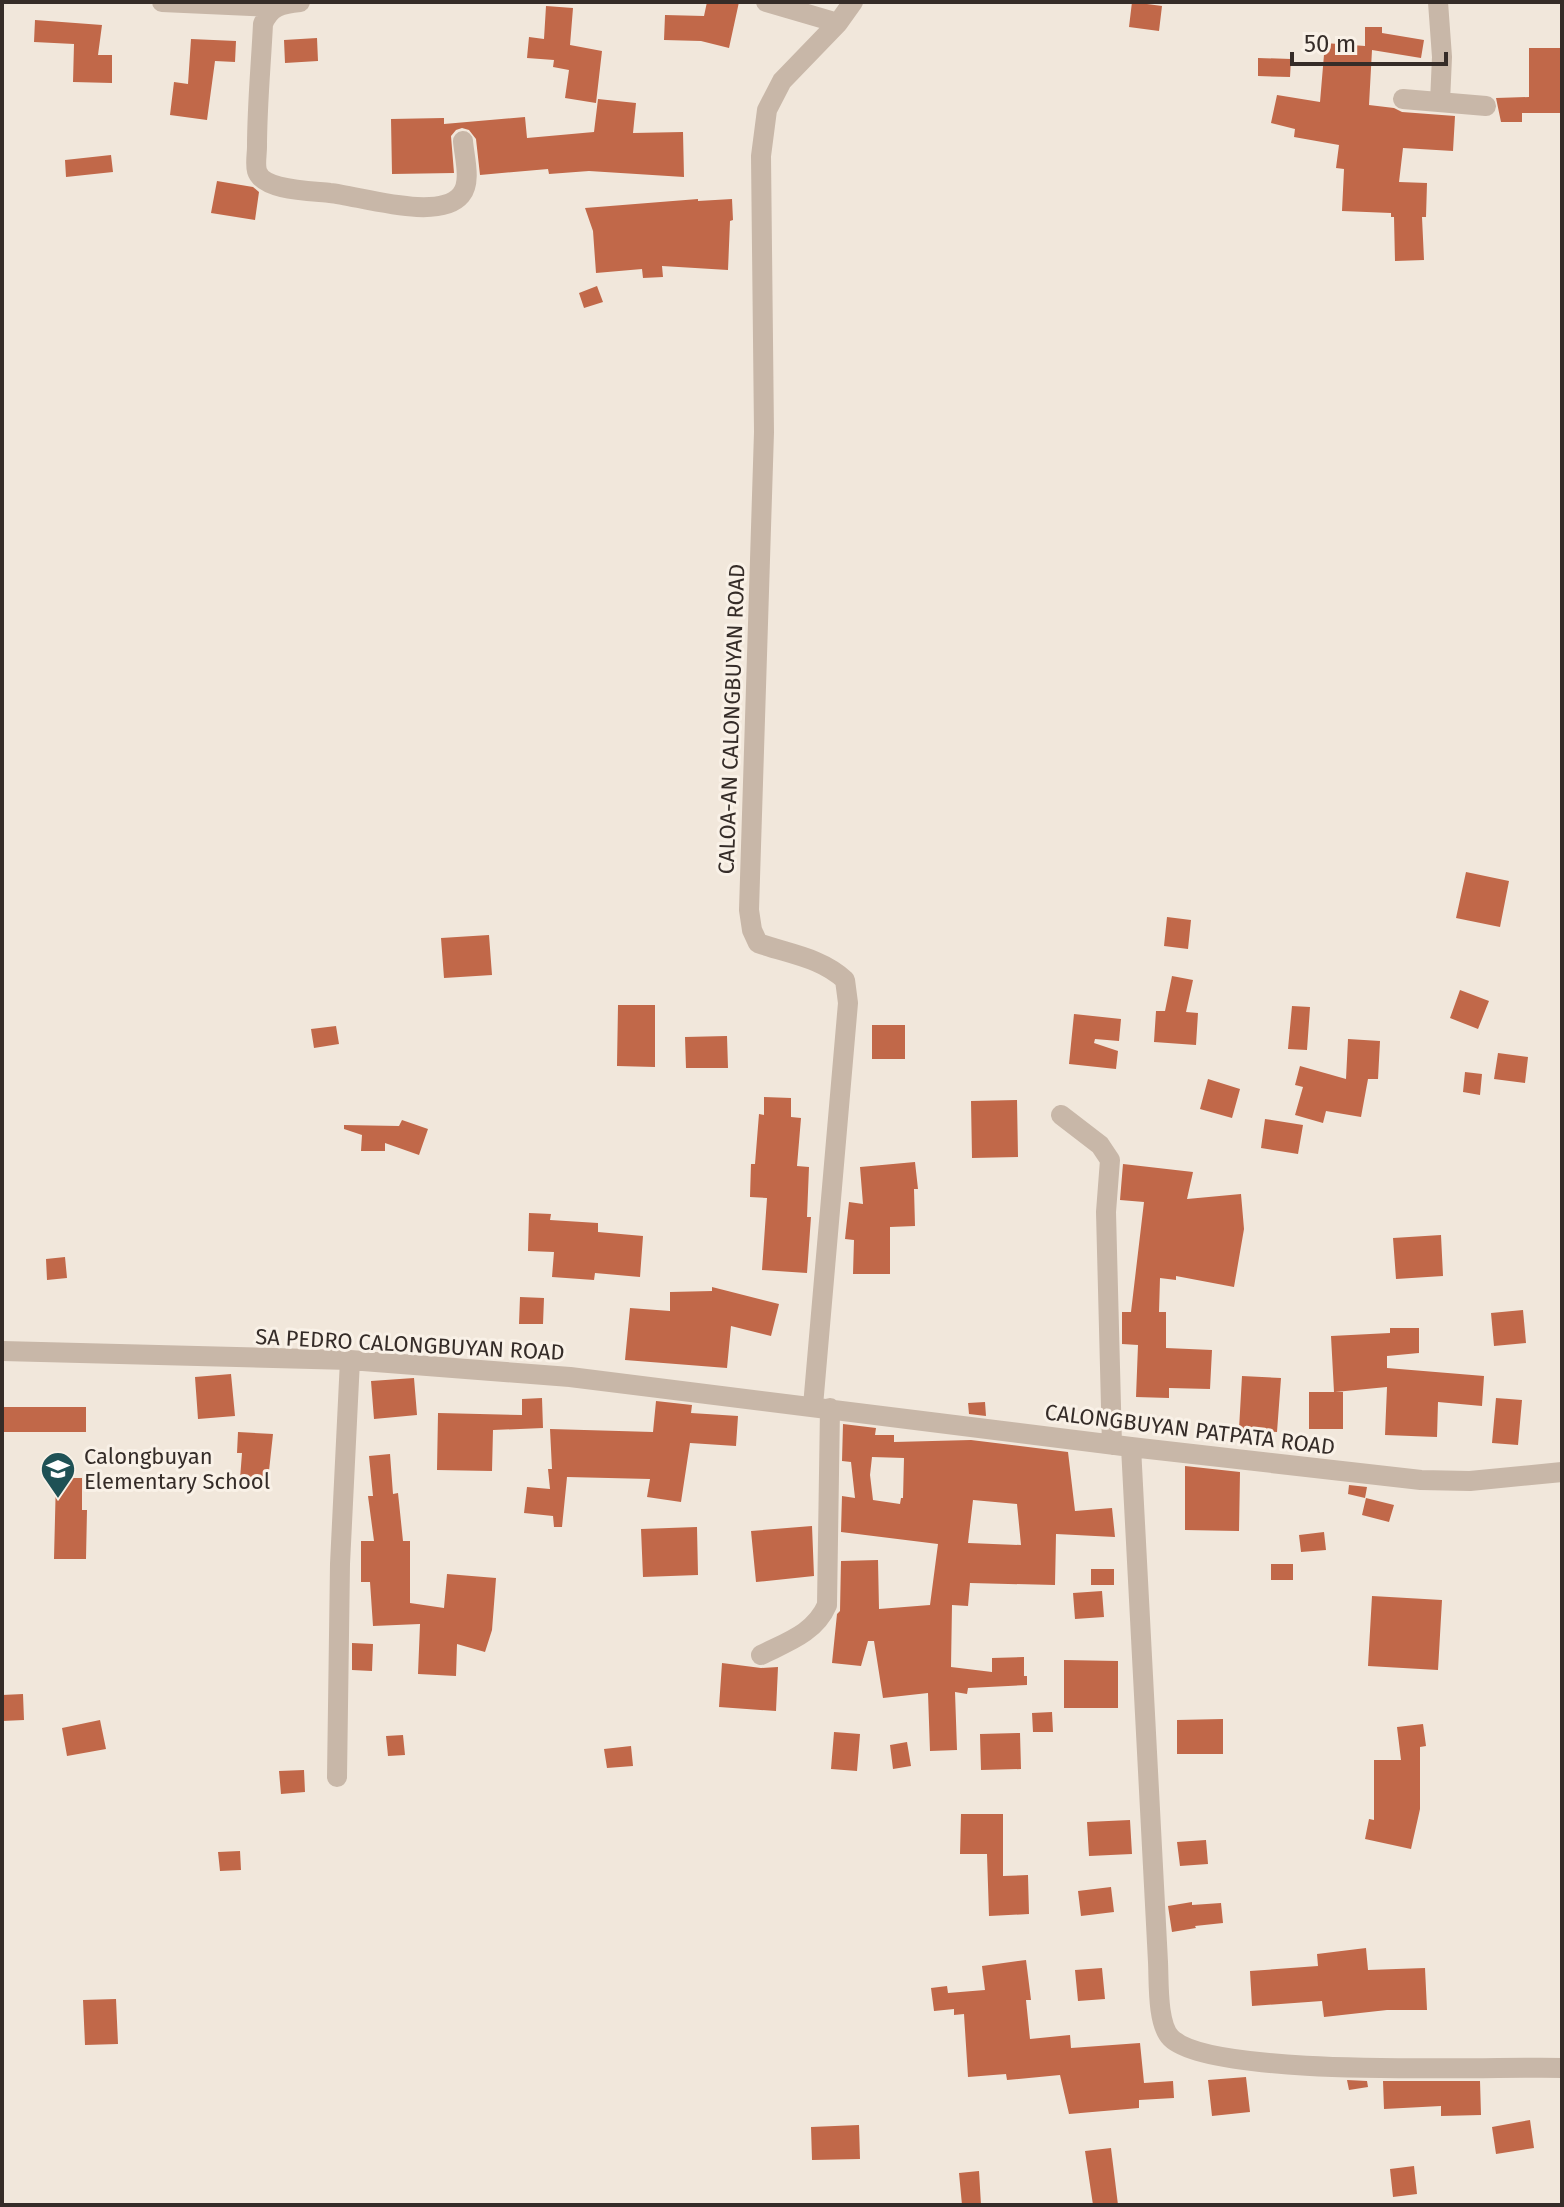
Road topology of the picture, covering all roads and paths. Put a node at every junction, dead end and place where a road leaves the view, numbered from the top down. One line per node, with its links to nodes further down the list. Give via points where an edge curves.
1 (162, 2): 6 (street)
2 (300, 2): 6 (street)
3 (766, 2): 7 (street)
4 (853, 2): 7 (street, CALOA-AN CALONGBUYAN ROAD)
5 (1438, 2): 9 (street)
6 (275, 7): 11 (street, via 263,24 257,124 261,178 281,187 393,205 450,202 465,188)
7 (838, 23): 15 (street, CALOA-AN CALONGBUYAN ROAD, via 782,81 767,110 761,156 764,432 749,910 758,943 812,959 845,980 848,1003)
8 (1403, 99): 9 (street)
9 (1440, 102): 10 (street)
10 (1486, 106)
11 (463, 141)
12 (1061, 1115): 16 (street, via 1100,1145 1110,1160 1106,1212)
13 (2, 1351): 14 (street, SA PEDRO CALONGBUYAN ROAD)
14 (350, 1360): 15 (street, SA PEDRO CALONGBUYAN ROAD, via 570,1377); 19 (street)
15 (822, 1407): 16 (street, CALONGBUYAN PATPATA ROAD); 18 (street, via 827,1605 802,1635)
16 (1122, 1446): 17 (street, CALONGBUYAN PATPATA ROAD, via 1421,1480); 20 (street, via 1158,1975 1163,2026 1172,2039 1224,2057 1278,2064)
17 (1562, 1472)
18 (761, 1655)
19 (337, 1777)
20 (1562, 2068)

